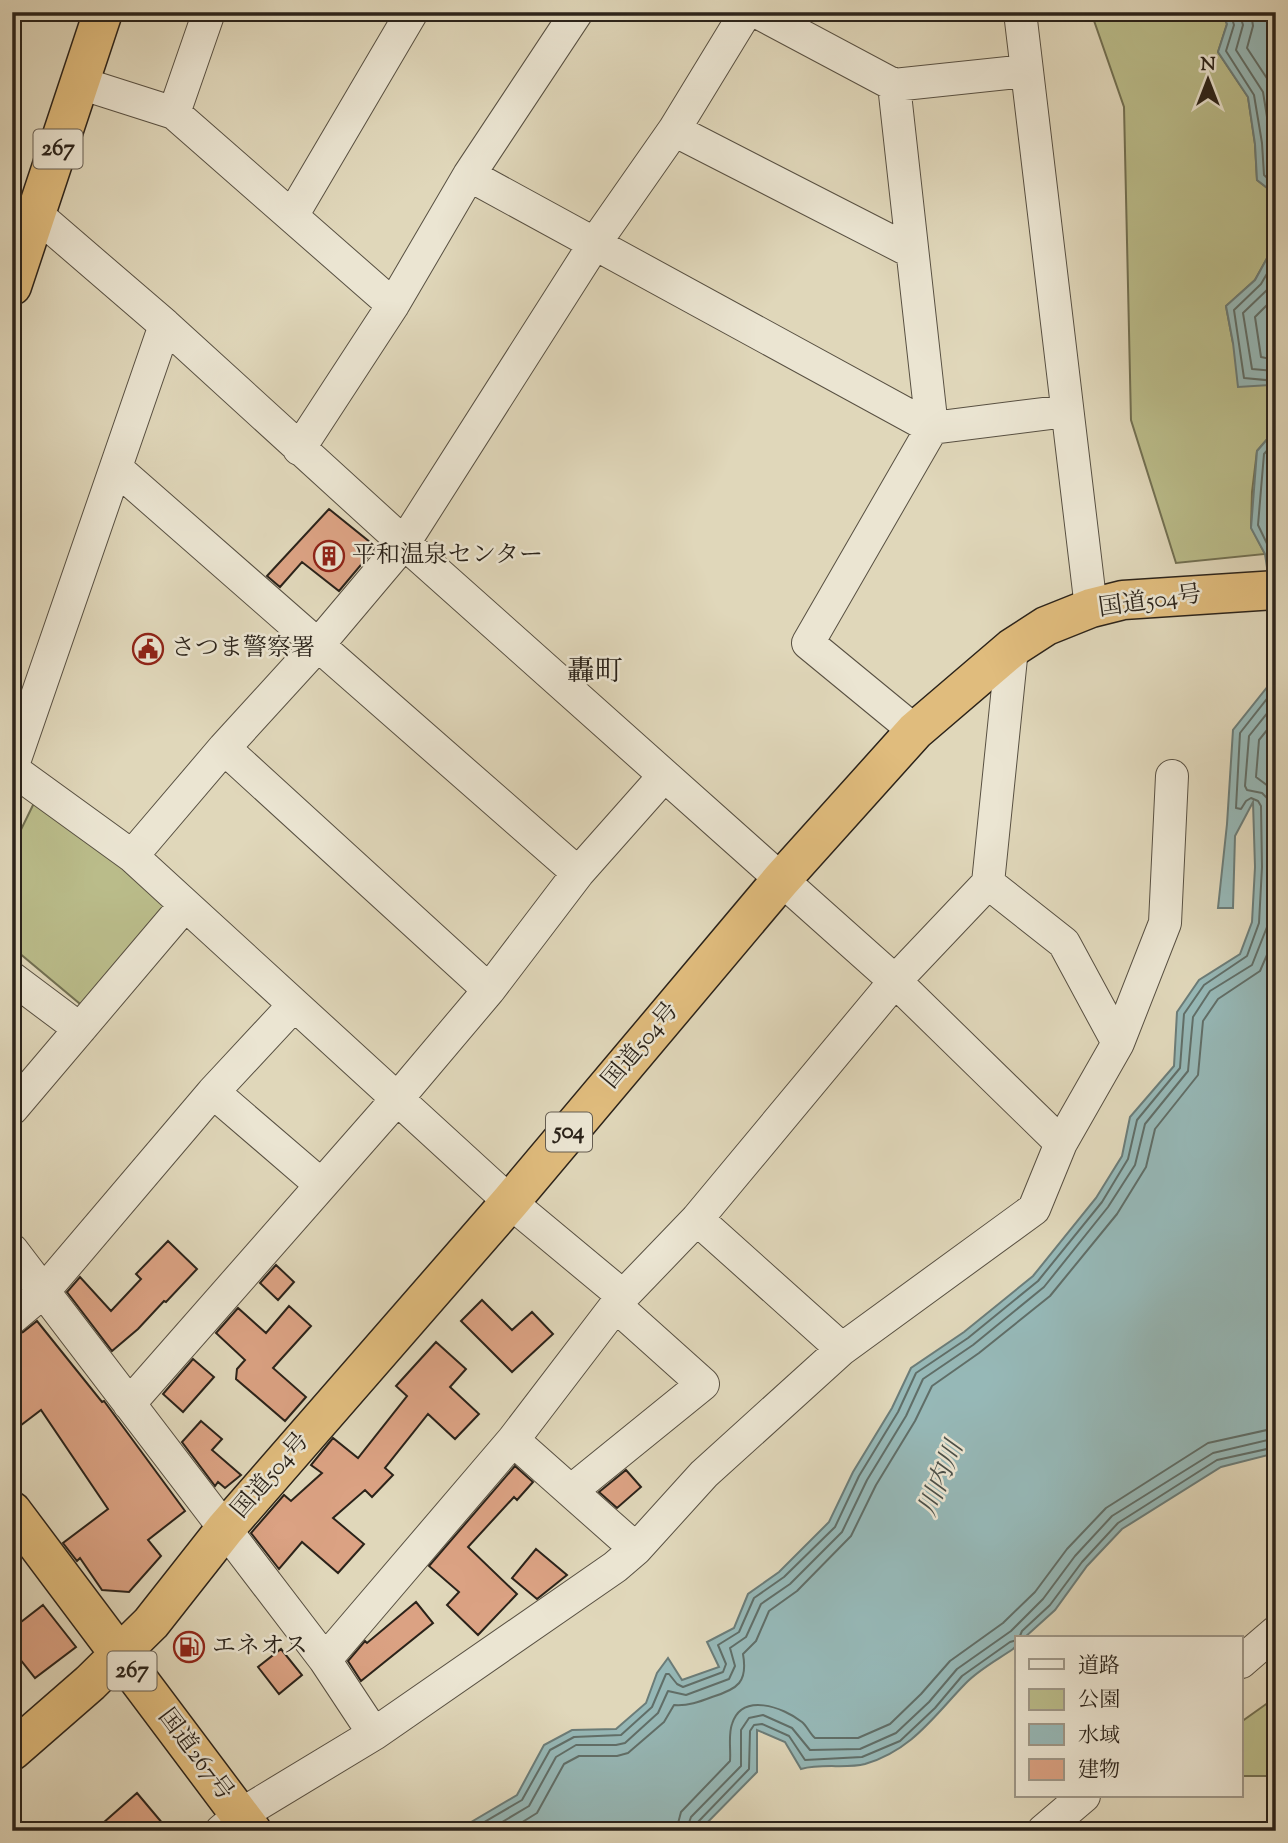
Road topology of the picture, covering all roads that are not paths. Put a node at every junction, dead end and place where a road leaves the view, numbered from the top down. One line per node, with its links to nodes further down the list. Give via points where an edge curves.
1 (103, 12): 9 (highway, 267)
2 (209, 12): 11 (street)
3 (412, 12): 15 (street)
4 (577, 12): 13 (street)
5 (746, 12): 12 (street)
6 (757, 12): 10 (street)
7 (1020, 12): 8 (street)
8 (1027, 71): 10 (street); 21 (street)
9 (80, 83): 11 (street); 14 (highway, 267)
10 (894, 85): 17 (street)
11 (174, 113): 15 (street)
12 (674, 130): 16 (street); 17 (street)
13 (469, 175): 16 (street); 19 (street)
14 (36, 214): 18 (highway, 267); 20 (street)
15 (292, 216): 19 (street)
16 (595, 243): 22 (street); 25 (street)
17 (912, 252): 22 (street)
18 (12, 286)
19 (393, 305): 23 (street)
20 (165, 326): 23 (street); 24 (street)
21 (1067, 411): 22 (street); 27 (street)
22 (932, 428): 30 (street, via 808,643)
23 (299, 449): 25 (street)
24 (116, 468): 28 (street); 32 (street)
25 (404, 543): 28 (street); 33 (street)
26 (1276, 590): 27 (highway, 国道504号 / 504, via 1123,600)
27 (1091, 608): 29 (highway, 国道504号 / 504, via 1046,626)
28 (318, 645): 31 (street); 36 (street)
29 (1012, 648): 30 (highway, 国道504号 / 504); 38 (street)
30 (915, 731): 37 (highway, 国道504号 / 504)
31 (224, 748): 35 (street); 42 (street)
32 (12, 769): 35 (street)
33 (664, 776): 36 (street); 37 (street)
34 (1172, 776): 45 (street, via 1165,923)
35 (132, 856): 39 (street)
36 (578, 873): 42 (street)
37 (781, 880): 41 (street); 51 (highway, 国道504号 / 504)
38 (988, 883): 41 (street); 45 (street, via 1064,943)
39 (185, 905): 43 (street); 44 (street)
40 (12, 978): 44 (street)
41 (895, 981): 49 (street); 52 (street)
42 (489, 990): 47 (street)
43 (294, 1005): 46 (street); 47 (street)
44 (80, 1029): 48 (street)
45 (1118, 1043): 49 (street)
46 (213, 1092): 50 (street); 54 (street)
47 (397, 1099): 50 (street); 51 (street)
48 (12, 1109)
49 (1061, 1143): 57 (street, via 1034,1209)
50 (320, 1184): 58 (street)
51 (510, 1202): 55 (street); 62 (highway, 国道504号 / 504)
52 (697, 1219): 55 (street); 57 (street)
53 (12, 1250): 54 (street)
54 (43, 1292): 56 (street); 58 (street)
55 (619, 1301): 59 (street); 60 (street, via 703,1384)
56 (12, 1318)
57 (842, 1349): 63 (street, via 704,1474)
58 (129, 1404): 62 (street)
59 (513, 1440): 60 (street); 66 (street)
60 (571, 1491): 63 (street)
61 (12, 1511): 65 (highway, 国道267号 / 267)
62 (225, 1529): 65 (highway, 国道504号 / 504, via 151,1623); 66 (street)
63 (635, 1549): 68 (street)
64 (1276, 1632): 67 (street)
65 (120, 1654): 69 (highway, 国道504号 / 504); 71 (highway, 国道267号 / 267)
66 (325, 1660): 68 (street)
67 (1242, 1661)
68 (374, 1734): 71 (street)
69 (12, 1751)
70 (1082, 1798): 72 (street)
71 (238, 1826)
72 (1043, 1831)

